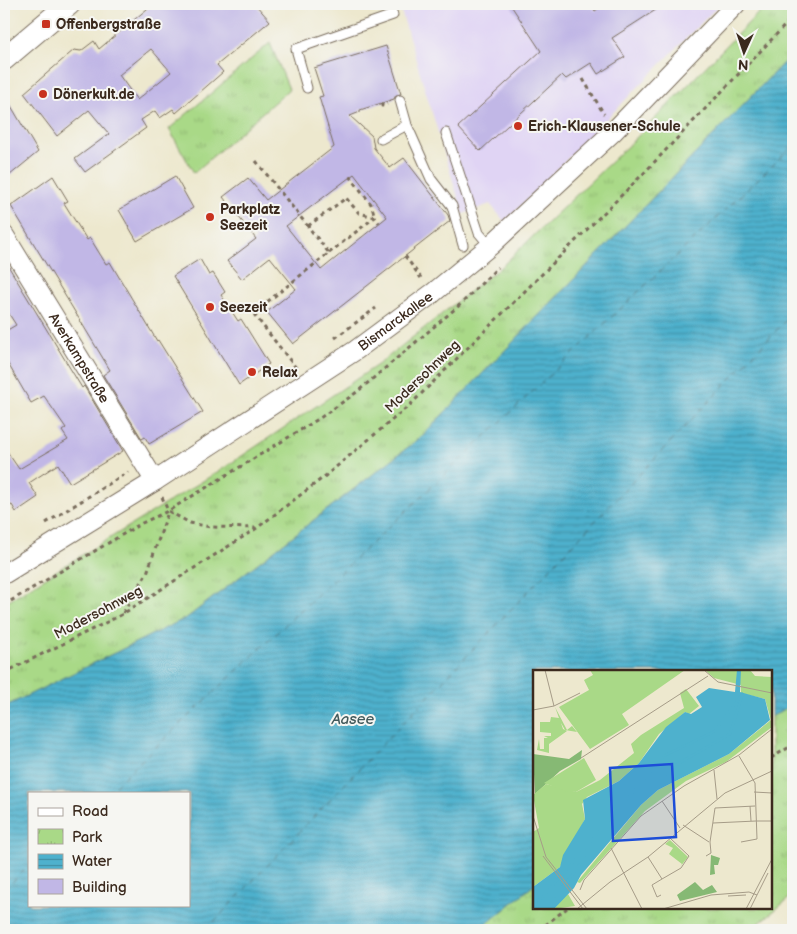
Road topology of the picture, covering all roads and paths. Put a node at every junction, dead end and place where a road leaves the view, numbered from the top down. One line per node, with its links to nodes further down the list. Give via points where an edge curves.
1 (69, 4): 5 (street)
2 (389, 4): 7 (lane, via 393,15 296,49)
3 (736, 4): 10 (street, Bismarckallee)
4 (793, 17): 36 (path, Modersohnweg, via 643,174 411,404)
5 (4, 59)
6 (583, 79): 10 (path)
7 (307, 88)
8 (400, 100): 9 (lane)
9 (407, 125): 12 (lane); 19 (lane, via 431,179 452,206)
10 (614, 131): 20 (street, Bismarckallee)
11 (446, 134): 20 (lane, via 479,233)
12 (381, 139)
13 (256, 161): 17 (path)
14 (350, 176): 15 (path, via 371,204)
15 (375, 217): 16 (path); 17 (path, via 359,213 346,198); 21 (path)
16 (380, 223)
17 (308, 226): 21 (path)
18 (4, 235): 32 (street, Averkampstraße)
19 (463, 245)
20 (490, 246): 26 (street, Bismarckallee)
21 (329, 253): 29 (path, via 253,313)
22 (405, 256): 24 (path)
23 (427, 271): 24 (path)
24 (420, 276): 25 (path); 26 (path)
25 (412, 282)
26 (433, 294): 31 (street, Bismarckallee)
27 (381, 305): 28 (path)
28 (334, 338)
29 (296, 367): 30 (path); 31 (path)
30 (287, 372)
31 (307, 382): 33 (street, Bismarckallee)
32 (145, 462): 33 (street, Averkampstraße); 35 (path)
33 (155, 480): 34 (path); 37 (street, Bismarckallee)
34 (168, 511): 36 (path, via 190,523 210,527); 38 (path, via 147,573)
35 (45, 523)
36 (257, 528): 38 (path, Modersohnweg)
37 (4, 574)
38 (121, 615): 39 (path, Modersohnweg)
39 (4, 673)
40 (793, 745): 41 (path)
41 (772, 757)
42 (565, 909): 43 (path)
43 (539, 930)

